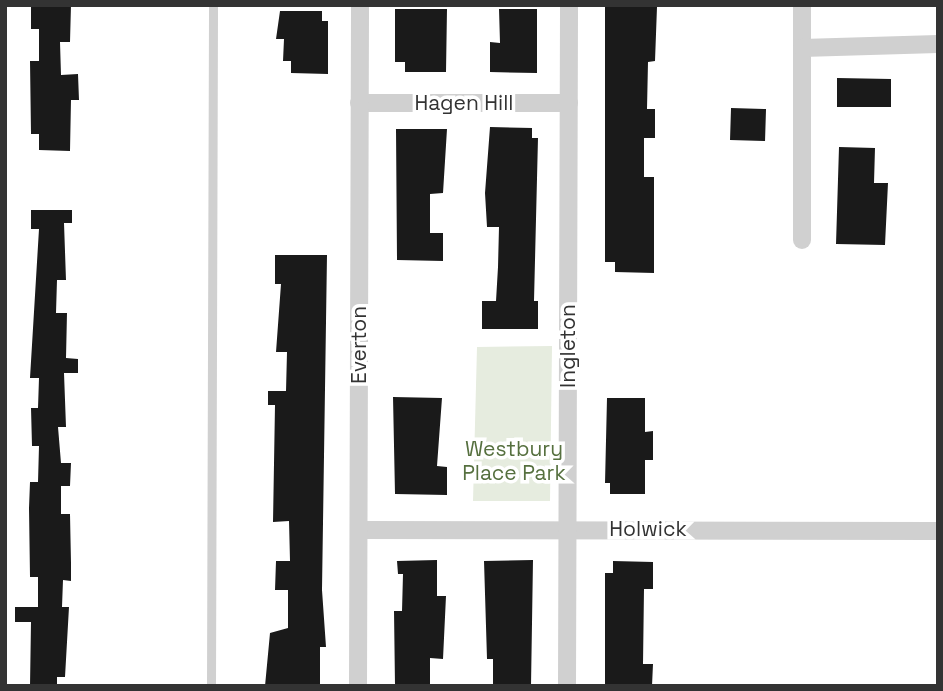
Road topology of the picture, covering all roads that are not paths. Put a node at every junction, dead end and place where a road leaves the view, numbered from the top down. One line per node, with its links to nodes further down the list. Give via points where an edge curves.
1 (213, 5): 13 (lane)
2 (360, 5): 7 (street, Everton)
3 (569, 5): 8 (street, Ingleton)
4 (802, 5): 6 (street)
5 (938, 44): 6 (street)
6 (802, 48): 9 (street)
7 (359, 103): 8 (street, Hagen Hill); 11 (street, Everton)
8 (569, 103): 10 (street, Ingleton)
9 (802, 240)
10 (567, 529): 11 (street, Holwick); 12 (street, Holwick); 15 (street, Ingleton)
11 (359, 530): 14 (street, Everton)
12 (938, 531)
13 (211, 686)
14 (358, 686)
15 (566, 686)

